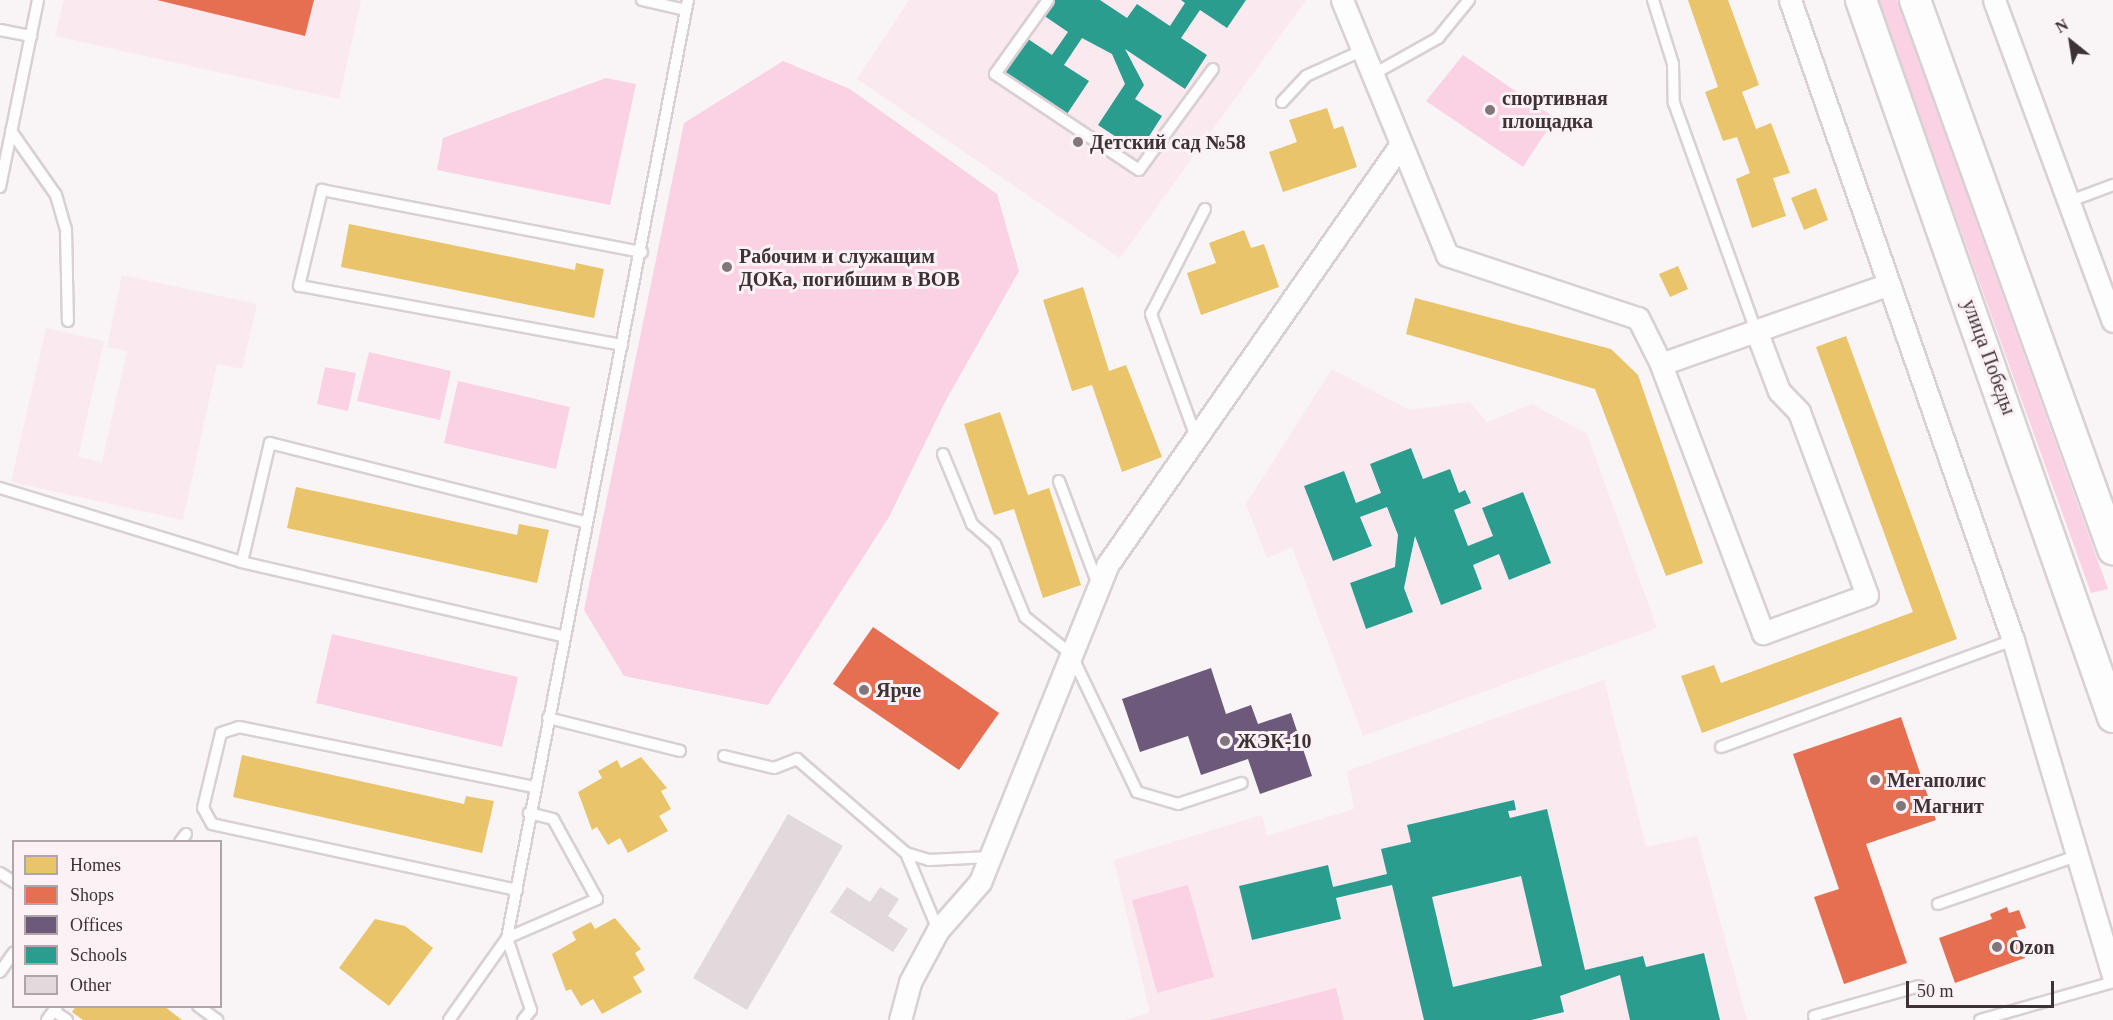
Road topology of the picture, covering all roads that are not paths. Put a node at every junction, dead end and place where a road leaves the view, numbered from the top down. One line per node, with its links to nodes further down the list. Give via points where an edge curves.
1 (38, 0): 13 (lane)
2 (642, 0): 11 (lane)
3 (1048, 0): 15 (lane, via 995,74 1139,170)
4 (1342, 0): 14 (street)
5 (1469, 0): 16 (lane, via 1438,38)
6 (1653, 0): 28 (lane, via 1673,64 1674,104)
7 (1790, 0): 25 (street)
8 (1861, 0): 42 (street, улица Победы)
9 (1915, 0): 36 (street)
10 (1994, 0): 22 (street)
11 (687, 5): 24 (lane)
12 (0, 30): 13 (lane)
13 (31, 36): 18 (lane)
14 (1361, 51): 16 (street); 17 (lane, via 1306,76)
15 (1213, 69)
16 (1372, 75): 19 (street)
17 (1282, 102)
18 (12, 131): 21 (lane); 27 (lane, via 56,195 66,230)
19 (1399, 147): 30 (street, via 1447,255 1638,318); 31 (street)
20 (2113, 185): 22 (lane)
21 (0, 187)
22 (2070, 201): 26 (street)
23 (1205, 209): 31 (lane, via 1151,314)
24 (642, 252): 29 (lane); 29 (lane, via 322,190 299,286)
25 (1887, 285): 28 (street); 40 (street)
26 (2111, 309)
27 (68, 321)
28 (1757, 333): 30 (street); 30 (street, via 1779,391 1799,412 1867,596 1762,633)
29 (622, 345): 35 (lane)
30 (1661, 364)
31 (1196, 438): 38 (street)
32 (943, 454): 41 (lane, via 972,524 995,544 1025,617)
33 (1059, 481): 38 (lane)
34 (0, 488): 37 (lane)
35 (585, 522): 37 (lane, via 270,443); 39 (lane)
36 (2113, 549)
37 (242, 562): 39 (lane)
38 (1098, 586): 41 (street)
39 (562, 636): 43 (lane)
40 (2013, 640): 44 (lane); 51 (street)
41 (1071, 654): 47 (lane, via 1137,792 1178,804); 52 (street)
42 (2113, 717)
43 (548, 718): 45 (lane); 48 (lane)
44 (1721, 747)
45 (680, 751)
46 (724, 756): 50 (lane, via 774,768 797,759)
47 (1242, 783)
48 (534, 787): 49 (lane); 53 (lane, via 239,727 221,733 203,808 212,824)
49 (529, 813): 53 (lane); 56 (lane, via 553,819 597,899)
50 (906, 853): 52 (lane, via 929,860); 55 (lane)
51 (2077, 856): 54 (lane); 59 (street)
52 (990, 857): 55 (street, via 980,882)
53 (517, 890): 56 (lane)
54 (1938, 904)
55 (938, 930): 69 (street, via 910,982)
56 (507, 938): 64 (lane); 67 (lane)
57 (12, 955): 58 (lane)
58 (0, 972)
59 (2113, 976)
60 (2113, 982): 71 (lane)
61 (1919, 986): 70 (lane, via 1814,1016)
62 (201, 1008): 66 (lane)
63 (53, 1012): 65 (lane)
64 (533, 1015): 68 (lane)
65 (67, 1020)
66 (217, 1020)
67 (449, 1020)
68 (523, 1020)
69 (900, 1020)
70 (1816, 1020)
71 (1980, 1020)

